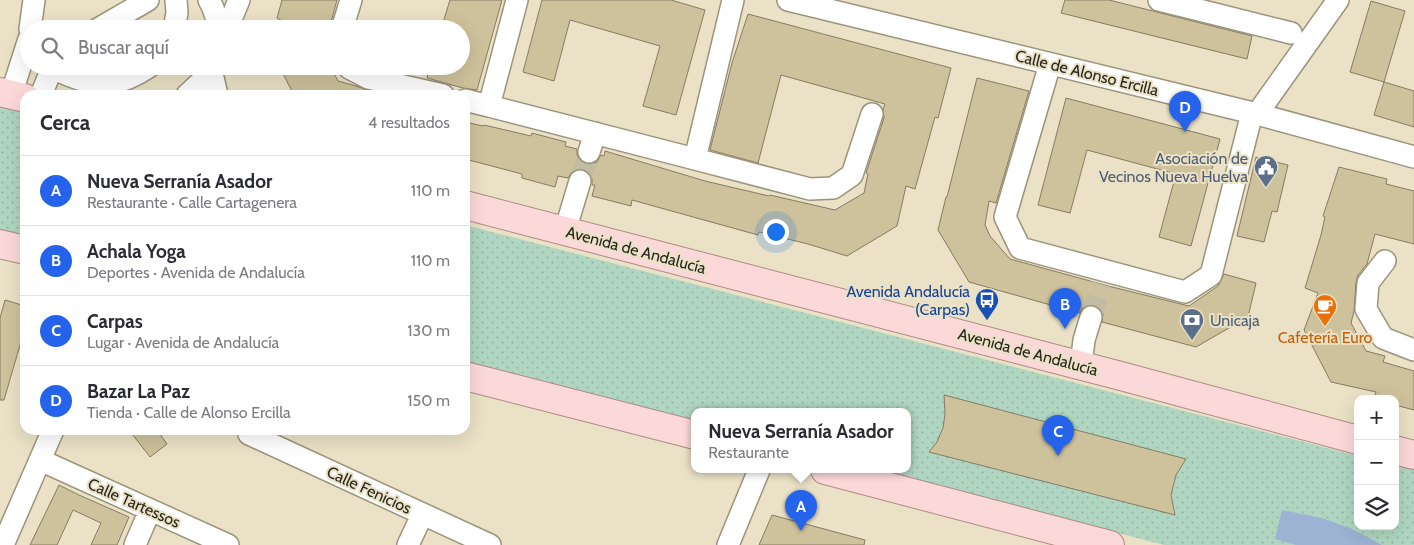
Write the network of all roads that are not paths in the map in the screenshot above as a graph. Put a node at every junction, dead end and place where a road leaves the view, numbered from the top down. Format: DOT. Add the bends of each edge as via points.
graph roads {
  1 [pos="34,0"];
  2 [pos="148,0"];
  3 [pos="176,0"];
  4 [pos="209,0"];
  5 [pos="239,0"];
  6 [pos="350,0"];
  7 [pos="517,0"];
  8 [pos="733,0"];
  9 [pos="788,0"];
  10 [pos="1159,0"];
  11 [pos="1338,0"];
  12 [pos="32,20"];
  13 [pos="114,20"];
  14 [pos="176,20"];
  15 [pos="217,20"];
  16 [pos="231,20"];
  17 [pos="344,20"];
  18 [pos="1290,33"];
  19 [pos="1050,64"];
  20 [pos="20,69"];
  21 [pos="49,75"];
  22 [pos="69,75"];
  23 [pos="135,75"];
  24 [pos="207,75"];
  25 [pos="211,75"];
  26 [pos="213,75"];
  27 [pos="363,75"];
  28 [pos="43,90"];
  29 [pos="193,90"];
  30 [pos="208,90"];
  31 [pos="216,90"];
  32 [pos="421,90"];
  33 [pos="12,95"];
  34 [pos="470,101"];
  35 [pos="489,106"];
  36 [pos="872,114"];
  37 [pos="1255,114"];
  38 [pos="1414,157"];
  39 [pos="695,159"];
  40 [pos="580,181"];
  41 [pos="470,206"];
  42 [pos="565,231"];
  43 [pos="0,244"];
  44 [pos="20,249"];
  45 [pos="1385,261"];
  46 [pos="1091,317"];
  47 [pos="1414,350"];
  48 [pos="1081,366"];
  49 [pos="470,377"];
  50 [pos="51,435"];
  51 [pos="251,435"];
  52 [pos="691,435"];
  53 [pos="1354,439"];
  54 [pos="1399,451"];
  55 [pos="1414,455"];
  56 [pos="40,460"];
  57 [pos="758,473"];
  58 [pos="836,473"];
  59 [pos="150,510"];
  60 [pos="8,512"];
  61 [pos="422,515"];
  62 [pos="3,545"];
  63 [pos="135,545"];
  64 [pos="228,545"];
  65 [pos="408,545"];
  66 [pos="490,545"];
  67 [pos="728,545"];
  68 [pos="1110,545"];
  1 -- 12 [label="street"];
  2 -- 13 [label="street"];
  3 -- 14 [label="street"];
  4 -- 15 [label="street"];
  5 -- 16 [label="street"];
  6 -- 17 [label="street"];
  7 -- 35 [label="street"];
  8 -- 39 [label="street"];
  9 -- 19 [label="street, Calle de Alonso Ercilla"];
  10 -- 18 [label="street"];
  11 -- 37 [label="street"];
  19 -- 37 [label="street, Calle de Alonso Ercilla"];
  19 -- 37 [label="street" via="1005,216 1020,248 1104,278 1184,292 1211,275"];
  20 -- 33 [label="street"];
  21 -- 28 [label="street"];
  22 -- 23 [label="street" via="84,82 111,84"];
  24 -- 29 [label="street"];
  25 -- 30 [label="street"];
  26 -- 31 [label="street"];
  27 -- 32 [label="street"];
  34 -- 35 [label="street"];
  35 -- 39 [label="street" via="592,143"];
  36 -- 39 [label="street" via="852,175 833,188 810,189"];
  37 -- 38 [label="street, Calle de Alonso Ercilla"];
  40 -- 42 [label="street"];
  41 -- 42 [label="main road, Avenida de Andalucía"];
  42 -- 48 [label="main road, Avenida de Andalucía"];
  43 -- 44 [label="main road"];
  45 -- 47 [label="street" via="1368,282 1366,309 1383,338"];
  46 -- 48 [label="street"];
  48 -- 53 [label="main road, Avenida de Andalucía"];
  49 -- 52 [label="main road"];
  50 -- 56 [label="street"];
  51 -- 61 [label="street, Calle Fenicios"];
  54 -- 55 [label="main road"];
  56 -- 59 [label="street, Calle Tartessos"];
  56 -- 60 [label="street"];
  57 -- 67 [label="street"];
  58 -- 68 [label="main road"];
  59 -- 63 [label="street"];
  59 -- 64 [label="street, Calle Tartessos"];
  60 -- 62 [label="street"];
  61 -- 65 [label="street"];
  61 -- 66 [label="street, Calle Fenicios"];
}
